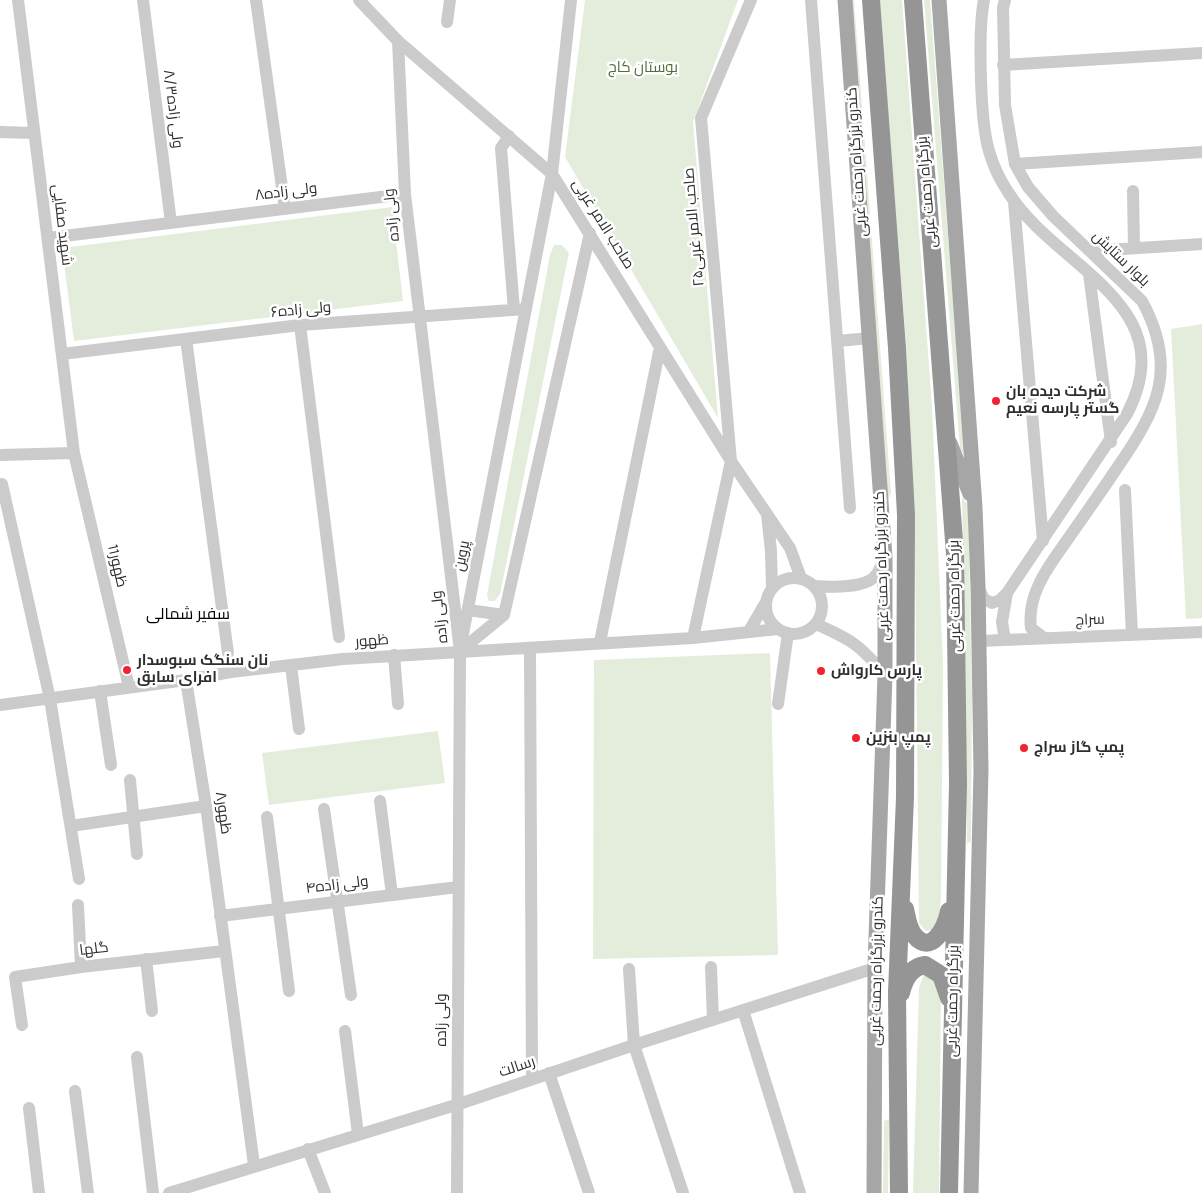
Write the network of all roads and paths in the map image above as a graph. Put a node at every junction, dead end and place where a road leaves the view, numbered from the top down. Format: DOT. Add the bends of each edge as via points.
graph roads {
  1 [pos="18,0"];
  2 [pos="143,0"];
  3 [pos="256,0"];
  4 [pos="359,0"];
  5 [pos="450,0"];
  6 [pos="571,0"];
  7 [pos="751,0"];
  8 [pos="811,0"];
  9 [pos="845,0"];
  10 [pos="872,0"];
  11 [pos="913,0"];
  12 [pos="939,0"];
  13 [pos="984,0"];
  14 [pos="1004,0"];
  15 [pos="448,22"];
  16 [pos="398,41"];
  17 [pos="1202,53"];
  18 [pos="1003,65"];
  19 [pos="0,132"];
  20 [pos="34,133"];
  21 [pos="509,136"];
  22 [pos="1011,142"];
  23 [pos="988,146"];
  24 [pos="1202,152"];
  25 [pos="1015,164"];
  26 [pos="552,174"];
  27 [pos="1133,191"];
  28 [pos="405,194"];
  29 [pos="1014,202"];
  30 [pos="285,209"];
  31 [pos="171,223"];
  32 [pos="590,233"];
  33 [pos="48,238"];
  34 [pos="1202,244"];
  35 [pos="1134,248"];
  36 [pos="1091,251"];
  37 [pos="1089,274"];
  38 [pos="520,309"];
  39 [pos="420,316"];
  40 [pos="300,325"];
  41 [pos="870,338"];
  42 [pos="186,339"];
  43 [pos="838,341"];
  44 [pos="660,347"];
  45 [pos="62,354"];
  46 [pos="947,436"];
  47 [pos="1111,442"];
  48 [pos="74,453"];
  49 [pos="0,455"];
  50 [pos="731,461"];
  51 [pos="2,484"];
  52 [pos="1125,490"];
  53 [pos="975,507"];
  54 [pos="850,508"];
  55 [pos="766,512"];
  56 [pos="5,521"];
  57 [pos="1043,541"];
  58 [pos="885,557"];
  59 [pos="1028,564"];
  60 [pos="1043,575"];
  61 [pos="801,578"];
  62 [pos="814,586"];
  63 [pos="978,587"];
  64 [pos="772,588"];
  65 [pos="1008,593"];
  66 [pos="766,602"];
  67 [pos="468,610"];
  68 [pos="504,615"];
  69 [pos="816,624"];
  70 [pos="749,631"];
  71 [pos="783,631"];
  72 [pos="1202,632"];
  73 [pos="1132,635"];
  74 [pos="339,637"];
  75 [pos="693,638"];
  76 [pos="1044,638"];
  77 [pos="1005,640"];
  78 [pos="979,641"];
  79 [pos="600,642"];
  80 [pos="530,648"];
  81 [pos="460,651"];
  82 [pos="228,654"];
  83 [pos="394,655"];
  84 [pos="291,666"];
  85 [pos="885,675"];
  86 [pos="186,680"];
  87 [pos="129,686"];
  88 [pos="100,691"];
  89 [pos="50,699"];
  90 [pos="0,704"];
  91 [pos="398,704"];
  92 [pos="778,704"];
  93 [pos="299,729"];
  94 [pos="111,765"];
  95 [pos="130,780"];
  96 [pos="380,801"];
  97 [pos="206,806"];
  98 [pos="324,809"];
  99 [pos="134,816"];
  100 [pos="267,817"];
  101 [pos="71,826"];
  102 [pos="137,854"];
  103 [pos="79,879"];
  104 [pos="955,880"];
  105 [pos="902,881"];
  106 [pos="458,887"];
  107 [pos="392,895"];
  108 [pos="338,901"];
  109 [pos="78,905"];
  110 [pos="278,909"];
  111 [pos="220,916"];
  112 [pos="224,952"];
  113 [pos="146,959"];
  114 [pos="81,967"];
  115 [pos="711,968"];
  116 [pos="876,968"];
  117 [pos="629,969"];
  118 [pos="289,991"];
  119 [pos="352,995"];
  120 [pos="743,1010"];
  121 [pos="152,1011"];
  122 [pos="713,1020"];
  123 [pos="898,1020"];
  124 [pos="953,1021"];
  125 [pos="22,1024"];
  126 [pos="345,1031"];
  127 [pos="634,1045"];
  128 [pos="137,1057"];
  129 [pos="550,1073"];
  130 [pos="532,1078"];
  131 [pos="75,1091"];
  132 [pos="459,1104"];
  133 [pos="29,1108"];
  134 [pos="358,1134"];
  135 [pos="308,1149"];
  136 [pos="254,1165"];
  137 [pos="184,1191"];
  138 [pos="39,1193"];
  139 [pos="88,1193"];
  140 [pos="153,1193"];
  141 [pos="169,1193"];
  142 [pos="325,1193"];
  143 [pos="457,1193"];
  144 [pos="589,1193"];
  145 [pos="683,1193"];
  146 [pos="800,1193"];
  147 [pos="874,1193"];
  148 [pos="900,1193"];
  149 [pos="949,1193"];
  150 [pos="971,1193"];
  1 -- 20 [label="street, شهید صفایی"];
  2 -- 31 [label="street, ولی زاده۸/۳"];
  3 -- 30 [label="street"];
  4 -- 16 [label="street, صاحب الامر غربی"];
  5 -- 15 [label="street"];
  6 -- 26 [label="street, پروین"];
  7 -- 50 [label="street, صاحب الامر غربی۲۵" via="701,118"];
  8 -- 43 [label="street"];
  9 -- 41 [label="main road, کندرو بزرگراه رحمت غربی"];
  10 -- 105 [label="highway" via="906,515"];
  11 -- 46 [label="highway, بزرگراه رحمت غربی"];
  12 -- 53 [label="main road"];
  13 -- 23 [label="street" via="982,74"];
  14 -- 18 [label="street, بلوار ستایش"];
  16 -- 21 [label="street, صاحب الامر غربی"];
  16 -- 28 [label="street, ولی زاده"];
  17 -- 18 [label="street"];
  18 -- 22 [label="street, بلوار ستایش" via="1004,106"];
  19 -- 20 [label="street"];
  20 -- 33 [label="street, شهید صفایی"];
  21 -- 26 [label="street, صاحب الامر غربی"];
  21 -- 38 [label="street" via="501,148"];
  22 -- 23 [label="street"];
  22 -- 25 [label="street, بلوار ستایش"];
  23 -- 29 [label="street"];
  24 -- 25 [label="street"];
  25 -- 36 [label="street, بلوار ستایش" via="1028,187 1053,216"];
  26 -- 32 [label="street, صاحب الامر غربی"];
  26 -- 38 [label="street, پروین"];
  27 -- 35 [label="street"];
  28 -- 30 [label="street, ولی زاده۸"];
  28 -- 39 [label="street, ولی زاده"];
  29 -- 37 [label="street"];
  29 -- 57 [label="street"];
  30 -- 31 [label="street, ولی زاده۸"];
  31 -- 33 [label="street, ولی زاده۸"];
  32 -- 44 [label="street, صاحب الامر غربی"];
  32 -- 68 [label="street"];
  33 -- 45 [label="street, شهید صفایی"];
  34 -- 35 [label="street"];
  35 -- 36 [label="street"];
  36 -- 60 [label="street, بلوار ستایش" via="1142,301 1150,317 1161,357 1159,390 1151,415 1136,442"];
  37 -- 47 [label="street"];
  37 -- 47 [label="street" via="1120,303 1139,336 1142,354 1133,403"];
  38 -- 39 [label="street, ولی زاده۶"];
  38 -- 67 [label="street, پروین"];
  39 -- 40 [label="street, ولی زاده۶"];
  39 -- 81 [label="street, ولی زاده"];
  40 -- 42 [label="street, ولی زاده۶"];
  40 -- 74 [label="street"];
  41 -- 43 [label="street"];
  41 -- 58 [label="main road, کندرو بزرگراه رحمت غربی"];
  42 -- 45 [label="street, ولی زاده۶"];
  42 -- 82 [label="street"];
  43 -- 54 [label="street"];
  44 -- 50 [label="street, صاحب الامر غربی"];
  44 -- 79 [label="street"];
  45 -- 48 [label="street, شهید صفایی"];
  46 -- 53 [label="main road"];
  46 -- 104 [label="highway, بزرگراه رحمت غربی" via="955,579 958,784"];
  47 -- 57 [label="street"];
  48 -- 49 [label="street"];
  48 -- 87 [label="street, 11ظهور"];
  50 -- 55 [label="street, صاحب الامر غربی"];
  50 -- 75 [label="street"];
  51 -- 56 [label="street"];
  52 -- 73 [label="street"];
  53 -- 63 [label="main road"];
  55 -- 61 [label="street, صاحب الامر غربی" via="790,548"];
  55 -- 64 [label="street"];
  56 -- 89 [label="street"];
  57 -- 59 [label="street"];
  58 -- 62 [label="street" via="876,577 860,584 835,588"];
  58 -- 85 [label="main road, کندرو بزرگراه رحمت غربی"];
  59 -- 60 [label="street"];
  59 -- 65 [label="street"];
  60 -- 76 [label="street, بلوار ستایش" via="1029,613 1031,628"];
  61 -- 62 [label="street"];
  61 -- 64 [label="street" via="785,579"];
  62 -- 69 [label="street" via="822,605"];
  63 -- 65 [label="street" via="984,599 992,603"];
  63 -- 78 [label="main road"];
  64 -- 66 [label="street"];
  65 -- 77 [label="street" via="1002,622"];
  66 -- 70 [label="street"];
  66 -- 71 [label="street" via="771,622"];
  67 -- 68 [label="street"];
  67 -- 81 [label="street, پروین"];
  68 -- 81 [label="street"];
  69 -- 71 [label="street" via="798,634"];
  69 -- 85 [label="street" via="848,638 864,650"];
  70 -- 71 [label="street, ظهور"];
  70 -- 75 [label="street, ظهور"];
  71 -- 92 [label="street"];
  72 -- 73 [label="street, سراج"];
  73 -- 76 [label="street, سراج"];
  75 -- 79 [label="street, ظهور"];
  76 -- 77 [label="street, سراج"];
  77 -- 78 [label="street, سراج"];
  78 -- 150 [label="main road" via="980,770"];
  79 -- 80 [label="street, ظهور"];
  80 -- 81 [label="street, ظهور"];
  80 -- 130 [label="street"];
  81 -- 83 [label="street, ظهور"];
  81 -- 106 [label="street, ولی زاده"];
  83 -- 84 [label="street, ظهور"];
  83 -- 91 [label="street"];
  84 -- 86 [label="street, ظهور"];
  84 -- 93 [label="street"];
  85 -- 116 [label="main road, کندرو بزرگراه رحمت غربی"];
  86 -- 87 [label="street, ظهور"];
  86 -- 97 [label="street, ظهور۸"];
  87 -- 88 [label="street, ظهور"];
  88 -- 89 [label="street, ظهور"];
  88 -- 94 [label="street"];
  89 -- 90 [label="street, ظهور"];
  89 -- 101 [label="street"];
  95 -- 99 [label="street"];
  96 -- 107 [label="street"];
  97 -- 99 [label="street"];
  97 -- 111 [label="street, ظهور۸"];
  98 -- 108 [label="street"];
  99 -- 101 [label="street"];
  99 -- 102 [label="street"];
  100 -- 110 [label="street"];
  101 -- 103 [label="street"];
  104 -- 105 [label="highway" via="944,930 930,941 919,939 911,930"];
  104 -- 124 [label="highway, بزرگراه رحمت غربی"];
  105 -- 123 [label="highway"];
  106 -- 107 [label="street, ولی زاده۴"];
  106 -- 132 [label="street, ولی زاده"];
  107 -- 108 [label="street, ولی زاده۴"];
  108 -- 110 [label="street, ولی زاده۴"];
  108 -- 119 [label="street"];
  109 -- 114 [label="street"];
  110 -- 111 [label="street, ولی زاده۴"];
  110 -- 118 [label="street"];
  111 -- 112 [label="street, ظهور۸"];
  112 -- 113 [label="street, گلها"];
  112 -- 136 [label="street, ظهور۸"];
  113 -- 114 [label="street, گلها"];
  113 -- 121 [label="street"];
  114 -- 125 [label="street, گلها" via="15,977"];
  115 -- 122 [label="street"];
  116 -- 120 [label="street, رسالت"];
  116 -- 147 [label="main road, کندرو بزرگراه رحمت غربی"];
  117 -- 127 [label="street"];
  120 -- 122 [label="street, رسالت"];
  120 -- 146 [label="street"];
  122 -- 127 [label="street, رسالت"];
  123 -- 124 [label="highway" via="904,981 911,971 925,965 937,971 943,979"];
  123 -- 148 [label="highway"];
  124 -- 149 [label="highway, بزرگراه رحمت غربی"];
  126 -- 134 [label="street"];
  127 -- 129 [label="street, رسالت"];
  127 -- 145 [label="street"];
  128 -- 140 [label="street"];
  129 -- 130 [label="street, رسالت"];
  129 -- 144 [label="street"];
  130 -- 132 [label="street, رسالت"];
  131 -- 139 [label="street"];
  132 -- 134 [label="street, رسالت"];
  132 -- 143 [label="street, ولی زاده"];
  133 -- 138 [label="street"];
  134 -- 135 [label="street, رسالت"];
  135 -- 136 [label="street, رسالت"];
  135 -- 142 [label="street"];
  136 -- 137 [label="street, رسالت"];
  137 -- 141 [label="street, رسالت"];
}
